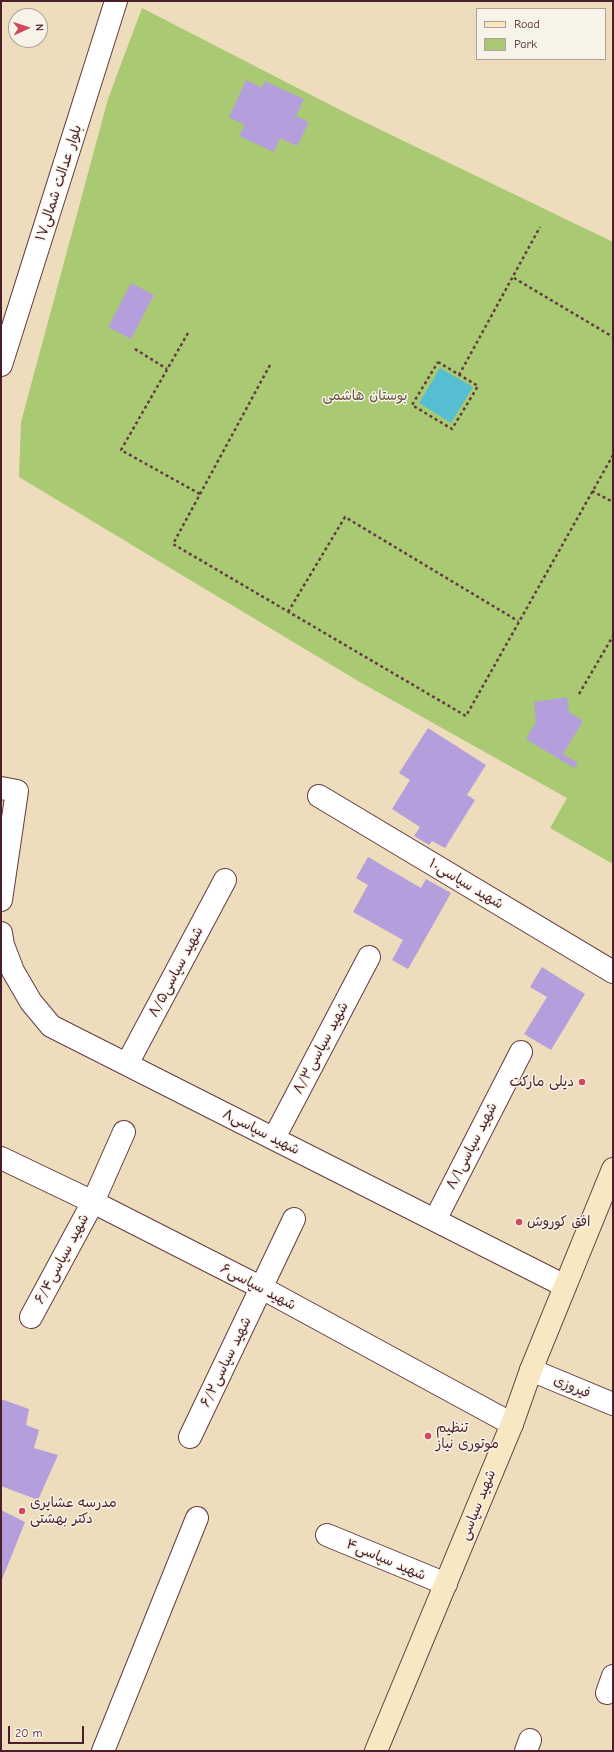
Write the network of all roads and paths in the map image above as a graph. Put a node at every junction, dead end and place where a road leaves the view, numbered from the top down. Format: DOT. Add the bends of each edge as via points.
graph roads {
  1 [pos="116,1"];
  2 [pos="540,227"];
  3 [pos="514,278"];
  4 [pos="188,333"];
  5 [pos="613,337"];
  6 [pos="135,349"];
  7 [pos="1,365"];
  8 [pos="270,365"];
  9 [pos="167,369"];
  10 [pos="459,375"];
  11 [pos="613,454"];
  12 [pos="592,491"];
  13 [pos="200,494"];
  14 [pos="613,502"];
  15 [pos="288,612"];
  16 [pos="518,621"];
  17 [pos="613,636"];
  18 [pos="579,694"];
  19 [pos="1,788"];
  20 [pos="320,796"];
  21 [pos="225,880"];
  22 [pos="1,900"];
  23 [pos="1,934"];
  24 [pos="369,957"];
  25 [pos="613,972"];
  26 [pos="521,1052"];
  27 [pos="127,1064"];
  28 [pos="124,1132"];
  29 [pos="274,1138"];
  30 [pos="1,1158"];
  31 [pos="613,1169"];
  32 [pos="93,1202"];
  33 [pos="294,1219"];
  34 [pos="435,1220"];
  35 [pos="566,1286"];
  36 [pos="262,1288"];
  37 [pos="30,1317"];
  38 [pos="531,1370"];
  39 [pos="613,1404"];
  40 [pos="512,1424"];
  41 [pos="190,1436"];
  42 [pos="197,1518"];
  43 [pos="327,1535"];
  44 [pos="446,1584"];
  45 [pos="103,1751"];
  46 [pos="376,1751"];
  1 -- 7 [label="street, بلوار عدالت شمالی۱۷"];
  2 -- 3 [label="path"];
  3 -- 5 [label="path"];
  3 -- 10 [label="path"];
  4 -- 9 [label="path"];
  6 -- 9 [label="path"];
  8 -- 13 [label="path"];
  9 -- 13 [label="path" via="121,450"];
  10 -- 10 [label="path" via="478,386 452,429 412,405 438,362"];
  11 -- 12 [label="path"];
  12 -- 14 [label="path"];
  12 -- 16 [label="path"];
  13 -- 15 [label="path" via="172,544"];
  15 -- 16 [label="path" via="345,517"];
  15 -- 16 [label="path" via="466,716"];
  17 -- 18 [label="path"];
  19 -- 22 [label="street" via="17,791"];
  20 -- 25 [label="street, شهید سپاسی۱۰"];
  21 -- 27 [label="street, شهید سپاسی۸/۵"];
  23 -- 27 [label="street, شهید سپاسی۸" via="13,971 31,1002 51,1026"];
  24 -- 29 [label="street, شهید سپاسی۸/۳"];
  26 -- 34 [label="street, شهید سپاسی۸/۱"];
  27 -- 29 [label="street, شهید سپاسی۸"];
  28 -- 32 [label="street, شهید سپاسی۶/۴"];
  29 -- 34 [label="street, شهید سپاسی۸"];
  30 -- 32 [label="street, شهید سپاسی۶"];
  31 -- 35 [label="street, شهید سپاسی"];
  32 -- 36 [label="street, شهید سپاسی۶"];
  32 -- 37 [label="street, شهید سپاسی۶/۴"];
  33 -- 36 [label="street, شهید سپاسی۶/۲"];
  34 -- 35 [label="street, شهید سپاسی۸"];
  35 -- 38 [label="street, شهید سپاسی"];
  36 -- 40 [label="street, شهید سپاسی۶"];
  36 -- 41 [label="street, شهید سپاسی۶/۲"];
  38 -- 39 [label="street, فیروزی"];
  38 -- 40 [label="street, شهید سپاسی"];
  40 -- 44 [label="street, شهید سپاسی"];
  42 -- 45 [label="street"];
  43 -- 44 [label="street, شهید سپاسی۴"];
  44 -- 46 [label="street, شهید سپاسی"];
}
